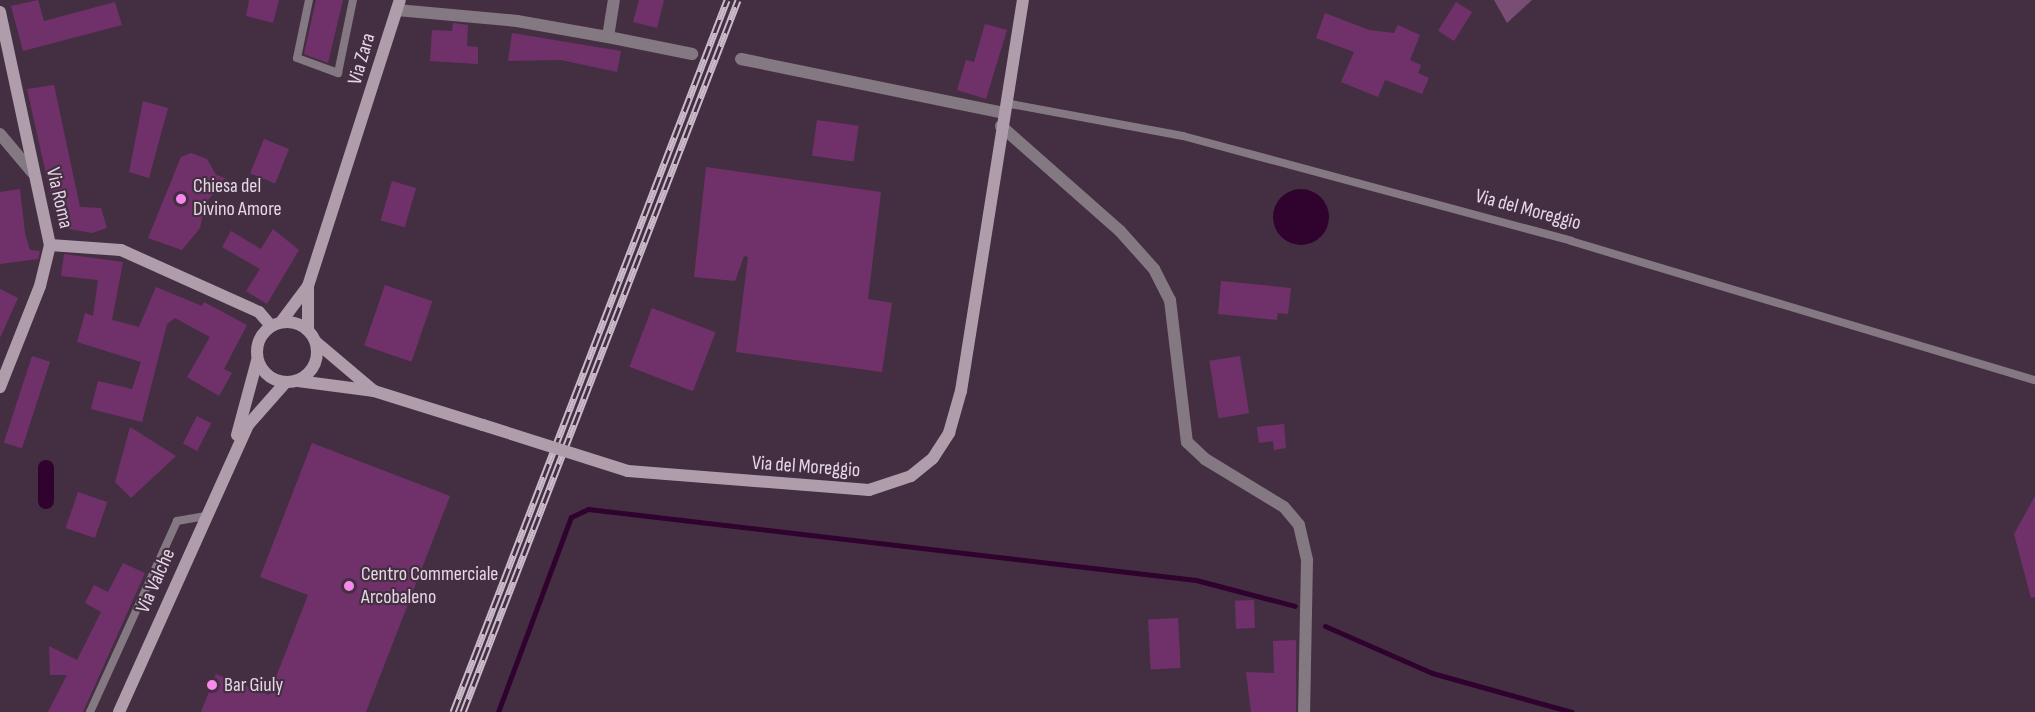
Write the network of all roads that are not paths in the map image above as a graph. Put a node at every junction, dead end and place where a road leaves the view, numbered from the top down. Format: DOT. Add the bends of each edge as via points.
graph roads {
  1 [pos="309,0"];
  2 [pos="353,0"];
  3 [pos="614,0"];
  4 [pos="1023,0"];
  5 [pos="398,5"];
  6 [pos="0,12"];
  7 [pos="608,37"];
  8 [pos="692,54"];
  9 [pos="741,59"];
  10 [pos="1003,114"];
  11 [pos="0,134"];
  12 [pos="32,172"];
  13 [pos="50,245"];
  14 [pos="308,286"];
  15 [pos="276,324"];
  16 [pos="308,330"];
  17 [pos="315,342"];
  18 [pos="257,361"];
  19 [pos="2035,380"];
  20 [pos="298,381"];
  21 [pos="285,383"];
  22 [pos="0,387"];
  23 [pos="375,391"];
  24 [pos="229,466"];
  25 [pos="206,516"];
  26 [pos="90,712"];
  27 [pos="119,712"];
  28 [pos="1304,712"];
  1 -- 2 [label="lane" via="297,58 338,73"];
  3 -- 7 [label="street"];
  4 -- 10 [label="main road"];
  5 -- 7 [label="street, Via Zara"];
  5 -- 14 [label="main road, Via Zara"];
  6 -- 12 [label="main road, Via Roma"];
  7 -- 8 [label="street, Via Zara"];
  9 -- 10 [label="street, Via del Moreggio"];
  10 -- 19 [label="lane, Via del Moreggio" via="1183,136 1571,241"];
  10 -- 23 [label="main road, Via del Moreggio, bridge" via="961,391 949,433 933,458 911,476 869,490 628,471"];
  10 -- 28 [label="street, Via del Moreggio" via="1154,269 1170,300 1187,442 1204,459 1284,507 1299,525 1307,560"];
  11 -- 12 [label="street"];
  12 -- 13 [label="main road, Via Roma"];
  13 -- 15 [label="main road" via="121,250 259,312"];
  13 -- 22 [label="main road, Via Roma" via="40,286"];
  14 -- 15 [label="main road, Via Zara"];
  14 -- 16 [label="main road, Via Zara"];
  15 -- 16 [label="main road"];
  15 -- 18 [label="main road" via="258,343"];
  16 -- 17 [label="main road"];
  17 -- 20 [label="main road" via="315,364"];
  17 -- 23 [label="main road, Via del Moreggio"];
  18 -- 21 [label="main road" via="268,377"];
  18 -- 24 [label="main road, Via Valche"];
  20 -- 21 [label="main road"];
  20 -- 23 [label="main road, Via del Moreggio"];
  21 -- 24 [label="main road, Via Valche" via="248,425"];
  24 -- 25 [label="main road, Via Valche"];
  25 -- 26 [label="lane" via="177,521"];
  25 -- 27 [label="main road, Via Valche"];
}
